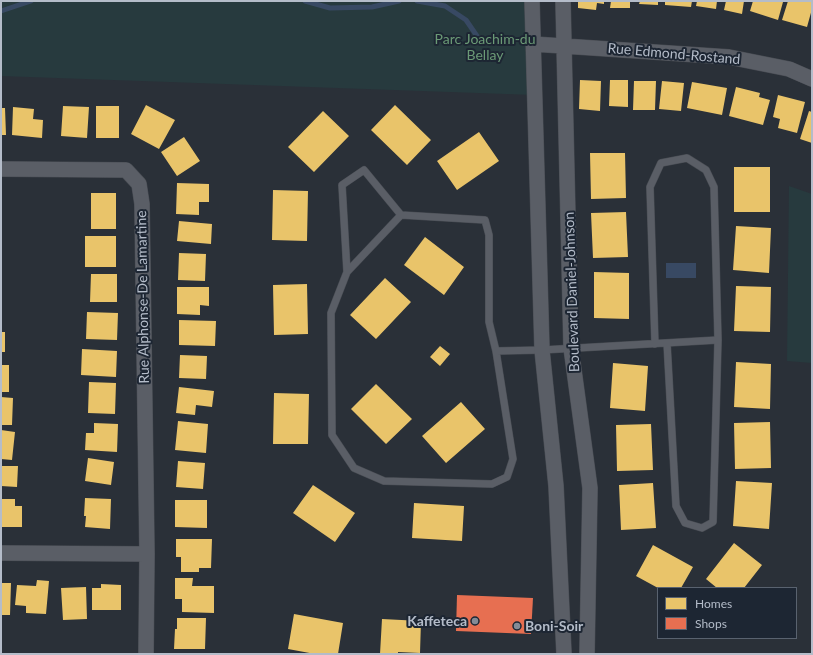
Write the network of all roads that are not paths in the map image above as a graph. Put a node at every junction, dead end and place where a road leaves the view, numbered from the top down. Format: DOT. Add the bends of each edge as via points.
graph roads {
  1 [pos="532,1"];
  2 [pos="563,1"];
  3 [pos="534,44"];
  4 [pos="564,45"];
  5 [pos="812,79"];
  6 [pos="1,169"];
  7 [pos="401,215"];
  8 [pos="347,272"];
  9 [pos="718,340"];
  10 [pos="667,343"];
  11 [pos="655,344"];
  12 [pos="571,348"];
  13 [pos="542,350"];
  14 [pos="496,351"];
  15 [pos="1,553"];
  16 [pos="147,554"];
  17 [pos="146,654"];
  18 [pos="564,654"];
  19 [pos="587,654"];
  1 -- 3 [label="street"];
  2 -- 4 [label="street, Boulevard Daniel-Johnson"];
  3 -- 4 [label="street, Rue Edmond-Rostand"];
  3 -- 13 [label="street"];
  4 -- 5 [label="street, Rue Edmond-Rostand" via="729,57 789,69"];
  4 -- 12 [label="street, Boulevard Daniel-Johnson"];
  6 -- 16 [label="street, Rue Alphonse-De Lamartine" via="126,170 139,184 142,204"];
  7 -- 8 [label="lane"];
  7 -- 8 [label="lane" via="364,170 342,185"];
  7 -- 14 [label="lane" via="485,220 489,235 489,322"];
  8 -- 14 [label="lane" via="331,313 332,435 354,468 384,481 492,484 507,477 513,460"];
  9 -- 10 [label="lane"];
  9 -- 10 [label="lane" via="713,522 702,528 685,523 676,506"];
  9 -- 11 [label="lane" via="714,187 706,170 687,158 661,163 650,187"];
  10 -- 11 [label="lane"];
  11 -- 12 [label="lane"];
  12 -- 13 [label="lane"];
  12 -- 19 [label="street, Boulevard Daniel-Johnson" via="590,488"];
  13 -- 14 [label="lane"];
  13 -- 18 [label="street" via="556,486"];
  15 -- 16 [label="street"];
  16 -- 17 [label="street, Rue Alphonse-De Lamartine"];
}
